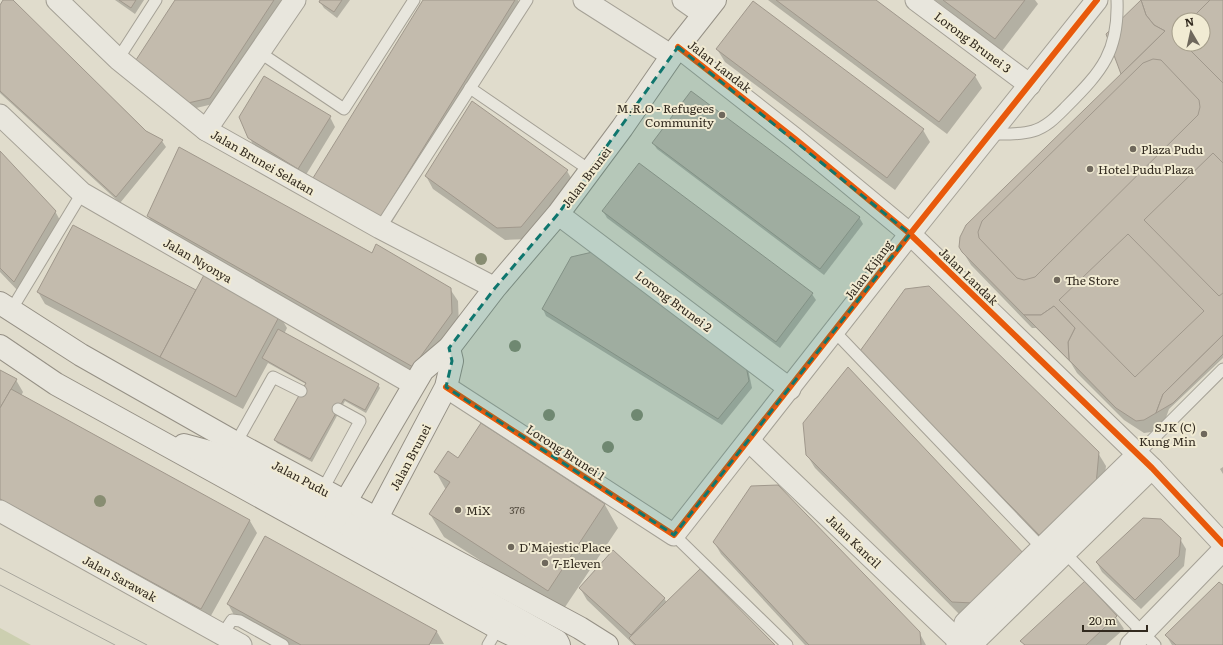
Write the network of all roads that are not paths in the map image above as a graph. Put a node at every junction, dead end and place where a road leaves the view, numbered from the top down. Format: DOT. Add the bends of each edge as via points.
graph roads {
  1 [pos="57,0"];
  2 [pos="156,0"];
  3 [pos="295,0"];
  4 [pos="414,0"];
  5 [pos="527,0"];
  6 [pos="584,0"];
  7 [pos="683,0"];
  8 [pos="916,0"];
  9 [pos="1097,0"];
  10 [pos="1118,0"];
  11 [pos="709,7"];
  12 [pos="259,52"];
  13 [pos="675,52"];
  14 [pos="118,59"];
  15 [pos="1030,85"];
  16 [pos="470,88"];
  17 [pos="0,115"];
  18 [pos="206,130"];
  19 [pos="991,134"];
  20 [pos="591,170"];
  21 [pos="82,193"];
  22 [pos="558,214"];
  23 [pos="380,228"];
  24 [pos="910,234"];
  25 [pos="495,288"];
  26 [pos="5,307"];
  27 [pos="835,332"];
  28 [pos="0,346"];
  29 [pos="449,348"];
  30 [pos="1223,368"];
  31 [pos="413,384"];
  32 [pos="446,387"];
  33 [pos="790,389"];
  34 [pos="301,391"];
  35 [pos="338,409"];
  36 [pos="148,436"];
  37 [pos="749,441"];
  38 [pos="236,443"];
  39 [pos="1145,461"];
  40 [pos="324,489"];
  41 [pos="341,510"];
  42 [pos="0,511"];
  43 [pos="372,527"];
  44 [pos="674,536"];
  45 [pos="1223,544"];
  46 [pos="1042,548"];
  47 [pos="1223,550"];
  48 [pos="1065,553"];
  49 [pos="222,635"];
  50 [pos="493,637"];
  51 [pos="1143,641"];
  52 [pos="960,644"];
  53 [pos="241,645"];
  54 [pos="283,645"];
  55 [pos="532,645"];
  56 [pos="559,645"];
  57 [pos="607,645"];
  58 [pos="787,645"];
  1 -- 14 [label="street, Jalan Brunei Selatan"];
  2 -- 14 [label="lane"];
  3 -- 12 [label="street"];
  4 -- 12 [label="lane" via="344,109"];
  5 -- 16 [label="lane"];
  6 -- 13 [label="street, Jalan Landak"];
  7 -- 11 [label="street"];
  8 -- 15 [label="street, Lorong Brunei 3"];
  9 -- 15 [label="street, Jalan Kijang"];
  10 -- 19 [label="lane" via="1118,20 1111,50 1100,71 1048,124 1034,131"];
  11 -- 13 [label="main road, Jalan Brunei"];
  12 -- 18 [label="street"];
  13 -- 20 [label="main road, Jalan Brunei"];
  13 -- 24 [label="street, Jalan Landak" via="794,138"];
  14 -- 18 [label="street, Jalan Brunei Selatan"];
  15 -- 19 [label="street, Jalan Kijang"];
  16 -- 20 [label="lane"];
  16 -- 23 [label="lane"];
  17 -- 21 [label="street, Jalan Nyonya"];
  18 -- 23 [label="street, Jalan Brunei Selatan"];
  19 -- 24 [label="street, Jalan Kijang"];
  20 -- 22 [label="main road, Jalan Brunei"];
  21 -- 26 [label="lane"];
  21 -- 31 [label="street, Jalan Nyonya"];
  22 -- 25 [label="main road, Jalan Brunei"];
  22 -- 33 [label="street, Lorong Brunei 2"];
  23 -- 25 [label="street, Jalan Brunei Selatan"];
  24 -- 27 [label="street, Jalan Kijang"];
  24 -- 39 [label="street, Jalan Landak"];
  25 -- 29 [label="main road, Jalan Brunei"];
  26 -- 38 [label="main road, Jalan Pudu" via="81,355"];
  27 -- 33 [label="street, Jalan Kijang"];
  27 -- 46 [label="lane"];
  28 -- 36 [label="main road" via="56,384"];
  29 -- 31 [label="main road, Jalan Brunei" via="423,370"];
  29 -- 32 [label="main road, Jalan Brunei" via="452,362"];
  30 -- 39 [label="lane"];
  31 -- 41 [label="main road, Jalan Brunei"];
  32 -- 43 [label="main road, Jalan Brunei"];
  32 -- 44 [label="street, Lorong Brunei 1"];
  33 -- 37 [label="street, Jalan Kijang"];
  34 -- 38 [label="lane" via="273,377"];
  35 -- 40 [label="lane" via="360,421"];
  36 -- 41 [label="main road" via="225,456"];
  36 -- 50 [label="main road"];
  37 -- 44 [label="street, Jalan Kijang"];
  37 -- 52 [label="street, Jalan Kancil"];
  38 -- 40 [label="main road, Jalan Pudu"];
  39 -- 45 [label="street, Jalan Landak"];
  39 -- 46 [label="street"];
  39 -- 48 [label="street"];
  40 -- 41 [label="main road, Jalan Pudu"];
  41 -- 43 [label="main road, Jalan Pudu"];
  42 -- 49 [label="street, Jalan Sarawak"];
  43 -- 56 [label="main road" via="557,641"];
  43 -- 57 [label="main road, Jalan Pudu" via="580,628"];
  44 -- 58 [label="lane"];
  46 -- 52 [label="street" via="966,623"];
  47 -- 51 [label="street"];
  48 -- 51 [label="lane"];
  48 -- 52 [label="street" via="978,637"];
  49 -- 53 [label="street, Jalan Sarawak"];
  49 -- 54 [label="lane" via="232,620 240,621"];
  50 -- 55 [label="main road"];
}
